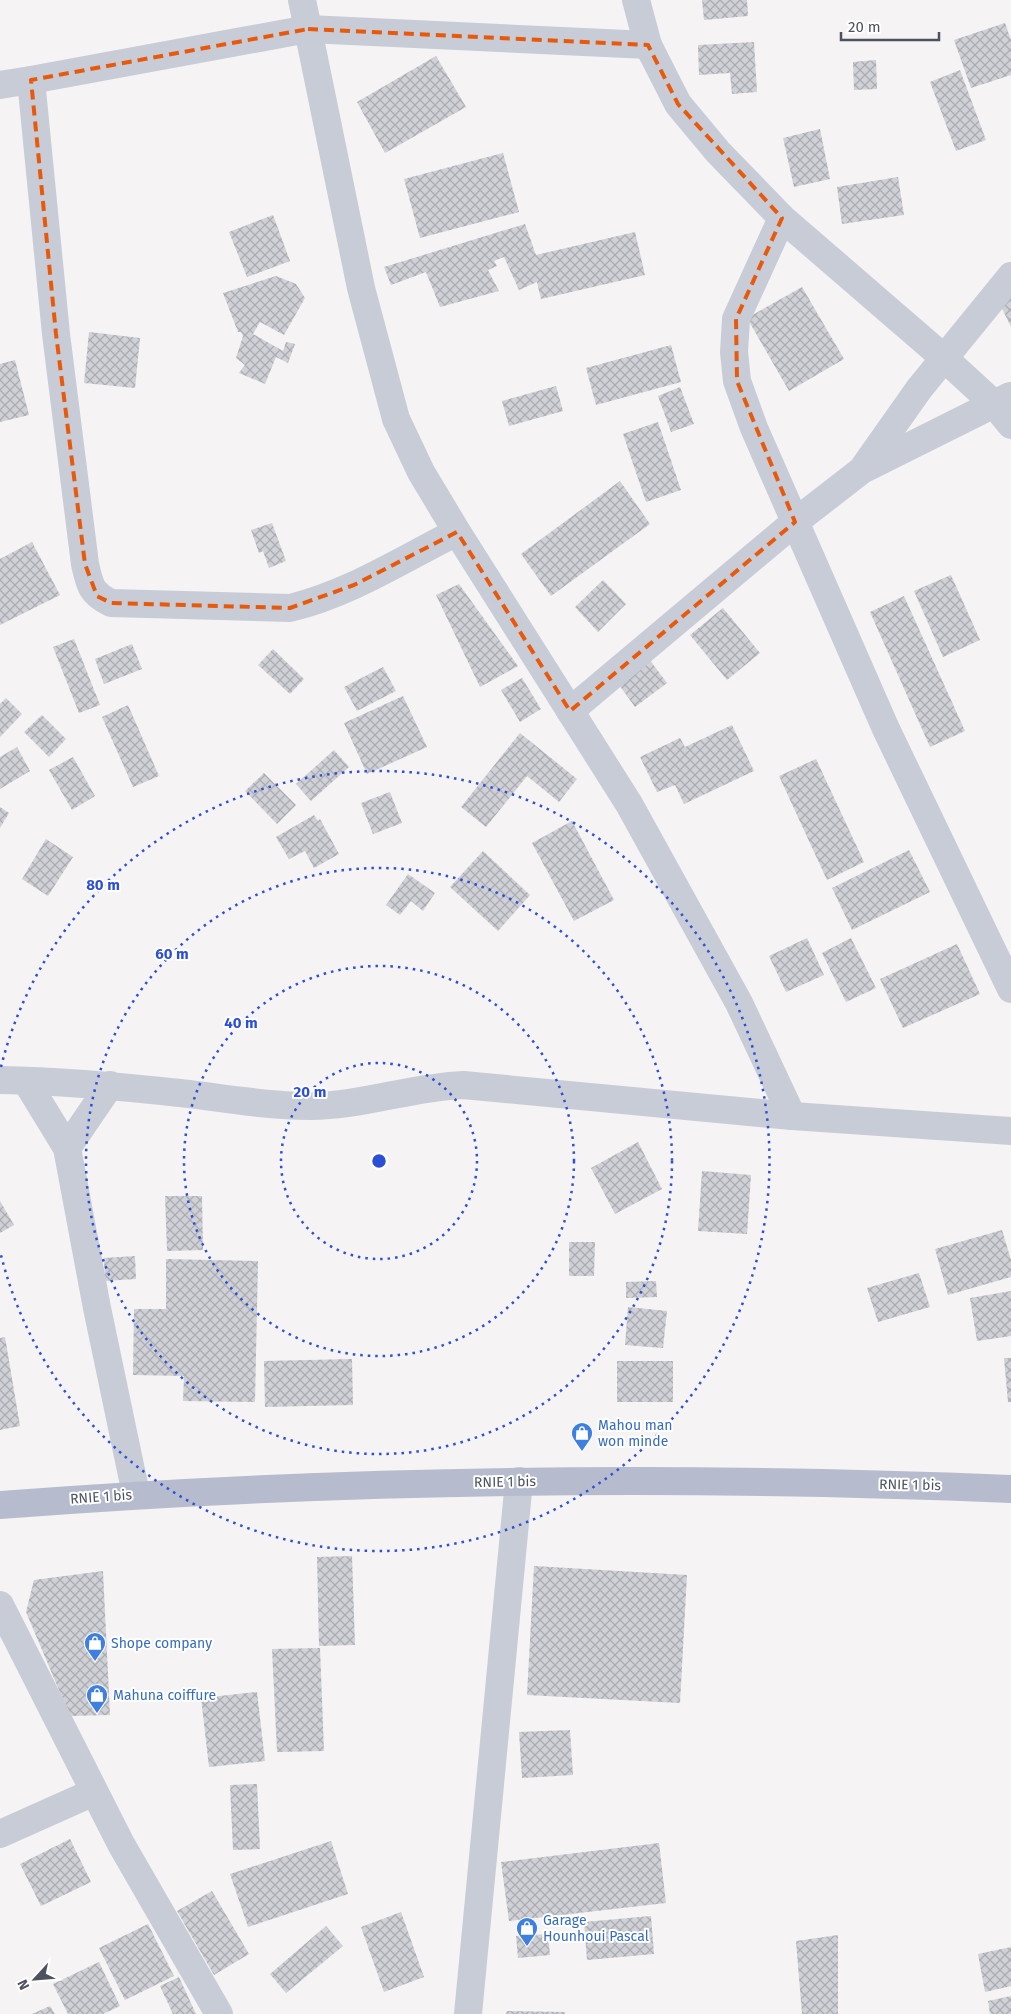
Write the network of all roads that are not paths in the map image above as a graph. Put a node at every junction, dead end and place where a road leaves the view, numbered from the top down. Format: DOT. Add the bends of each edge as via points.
graph roads {
  1 [pos="302,0"];
  2 [pos="636,0"];
  3 [pos="308,29"];
  4 [pos="648,45"];
  5 [pos="31,80"];
  6 [pos="0,85"];
  7 [pos="782,218"];
  8 [pos="1011,276"];
  9 [pos="944,358"];
  10 [pos="1002,400"];
  11 [pos="1011,425"];
  12 [pos="862,470"];
  13 [pos="795,522"];
  14 [pos="457,532"];
  15 [pos="570,711"];
  16 [pos="1011,989"];
  17 [pos="13,1081"];
  18 [pos="110,1085"];
  19 [pos="792,1116"];
  20 [pos="1011,1131"];
  21 [pos="67,1148"];
  22 [pos="519,1481"];
  23 [pos="1011,1489"];
  24 [pos="136,1494"];
  25 [pos="0,1505"];
  26 [pos="0,1605"];
  27 [pos="94,1792"];
  28 [pos="0,1834"];
  29 [pos="219,2014"];
  30 [pos="468,2014"];
  1 -- 3 [label="street"];
  2 -- 4 [label="street"];
  3 -- 4 [label="street"];
  3 -- 5 [label="street"];
  3 -- 14 [label="street" via="361,288 396,420"];
  4 -- 7 [label="street" via="678,104 718,152"];
  5 -- 6 [label="street"];
  5 -- 14 [label="street" via="56,334 89,583 97,596 111,603 290,608 311,603 354,584"];
  7 -- 9 [label="street"];
  7 -- 13 [label="street" via="736,319 734,352 738,381 754,428"];
  8 -- 9 [label="street"];
  9 -- 10 [label="street"];
  9 -- 12 [label="street"];
  10 -- 11 [label="street"];
  10 -- 12 [label="street"];
  12 -- 13 [label="street"];
  13 -- 15 [label="street"];
  13 -- 16 [label="street" via="902,764"];
  14 -- 15 [label="street"];
  15 -- 19 [label="street" via="629,804 739,1003"];
  17 -- 18 [label="street"];
  17 -- 21 [label="street"];
  18 -- 19 [label="street" via="310,1106 395,1096 430,1086 463,1085"];
  18 -- 21 [label="street"];
  19 -- 20 [label="street"];
  21 -- 24 [label="street"];
  22 -- 23 [label="main road, RNIE 1 bis" via="760,1482"];
  22 -- 24 [label="main road, RNIE 1 bis"];
  22 -- 30 [label="street"];
  24 -- 25 [label="main road, RNIE 1 bis"];
  26 -- 27 [label="street"];
  27 -- 28 [label="street"];
  27 -- 29 [label="street"];
}
